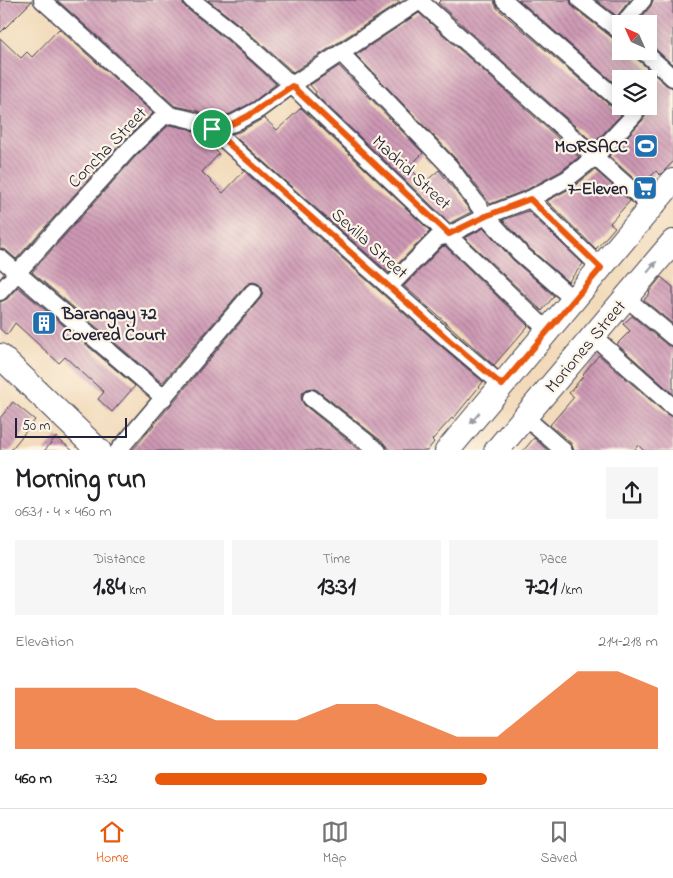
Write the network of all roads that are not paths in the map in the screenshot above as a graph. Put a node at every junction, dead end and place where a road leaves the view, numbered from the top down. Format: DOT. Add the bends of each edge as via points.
graph roads {
  1 [pos="42,0"];
  2 [pos="192,0"];
  3 [pos="504,0"];
  4 [pos="580,0"];
  5 [pos="643,0"];
  6 [pos="413,2"];
  7 [pos="631,15"];
  8 [pos="612,22"];
  9 [pos="341,53"];
  10 [pos="653,60"];
  11 [pos="673,78"];
  12 [pos="292,86"];
  13 [pos="612,94"];
  14 [pos="626,115"];
  15 [pos="170,116"];
  16 [pos="212,129"];
  17 [pos="595,156"];
  18 [pos="673,181"];
  19 [pos="530,199"];
  20 [pos="651,207"];
  21 [pos="486,216"];
  22 [pos="449,234"];
  23 [pos="673,242"];
  24 [pos="0,258"];
  25 [pos="601,268"];
  26 [pos="17,273"];
  27 [pos="389,287"];
  28 [pos="0,292"];
  29 [pos="253,292"];
  30 [pos="626,298"];
  31 [pos="574,300"];
  32 [pos="548,331"];
  33 [pos="593,336"];
  34 [pos="673,337"];
  35 [pos="0,356"];
  36 [pos="502,385"];
  37 [pos="164,398"];
  38 [pos="311,398"];
  39 [pos="673,407"];
  40 [pos="525,417"];
  41 [pos="99,450"];
  42 [pos="118,450"];
  43 [pos="378,450"];
  44 [pos="447,450"];
  45 [pos="496,450"];
  46 [pos="564,450"];
  1 -- 15 [label="street"];
  2 -- 12 [label="street, Madrid Street"];
  3 -- 13 [label="street"];
  4 -- 8 [label="street"];
  5 -- 7 [label="street"];
  6 -- 9 [label="street"];
  6 -- 17 [label="street"];
  9 -- 12 [label="street"];
  9 -- 21 [label="street" via="450,167"];
  10 -- 11 [label="street"];
  12 -- 16 [label="street" via="248,116"];
  12 -- 22 [label="street, Madrid Street"];
  14 -- 17 [label="street"];
  15 -- 16 [label="street, Concha Street" via="192,120"];
  15 -- 26 [label="street, Concha Street" via="163,117 129,149"];
  16 -- 27 [label="street, Sevilla Street"];
  17 -- 19 [label="street" via="567,179"];
  17 -- 20 [label="street"];
  18 -- 20 [label="main road"];
  19 -- 21 [label="street"];
  19 -- 25 [label="street"];
  20 -- 25 [label="main road"];
  21 -- 22 [label="street"];
  21 -- 31 [label="street" via="520,252"];
  22 -- 27 [label="street" via="437,238"];
  22 -- 32 [label="street, Madrid Street"];
  30 -- 23 [label="main road, Moriones Street, one-way"];
  24 -- 26 [label="street"];
  25 -- 31 [label="main road"];
  26 -- 28 [label="street, Concha Street"];
  26 -- 37 [label="street"];
  27 -- 36 [label="street, Sevilla Street"];
  29 -- 37 [label="street"];
  30 -- 33 [label="main road, Moriones Street"];
  30 -- 34 [label="street"];
  31 -- 32 [label="main road"];
  32 -- 36 [label="main road"];
  33 -- 39 [label="street"];
  33 -- 40 [label="main road, Moriones Street"];
  35 -- 41 [label="main road"];
  36 -- 44 [label="main road, one-way"];
  37 -- 42 [label="street"];
  38 -- 43 [label="street"];
  40 -- 45 [label="main road, Moriones Street"];
  40 -- 46 [label="street"];
}
